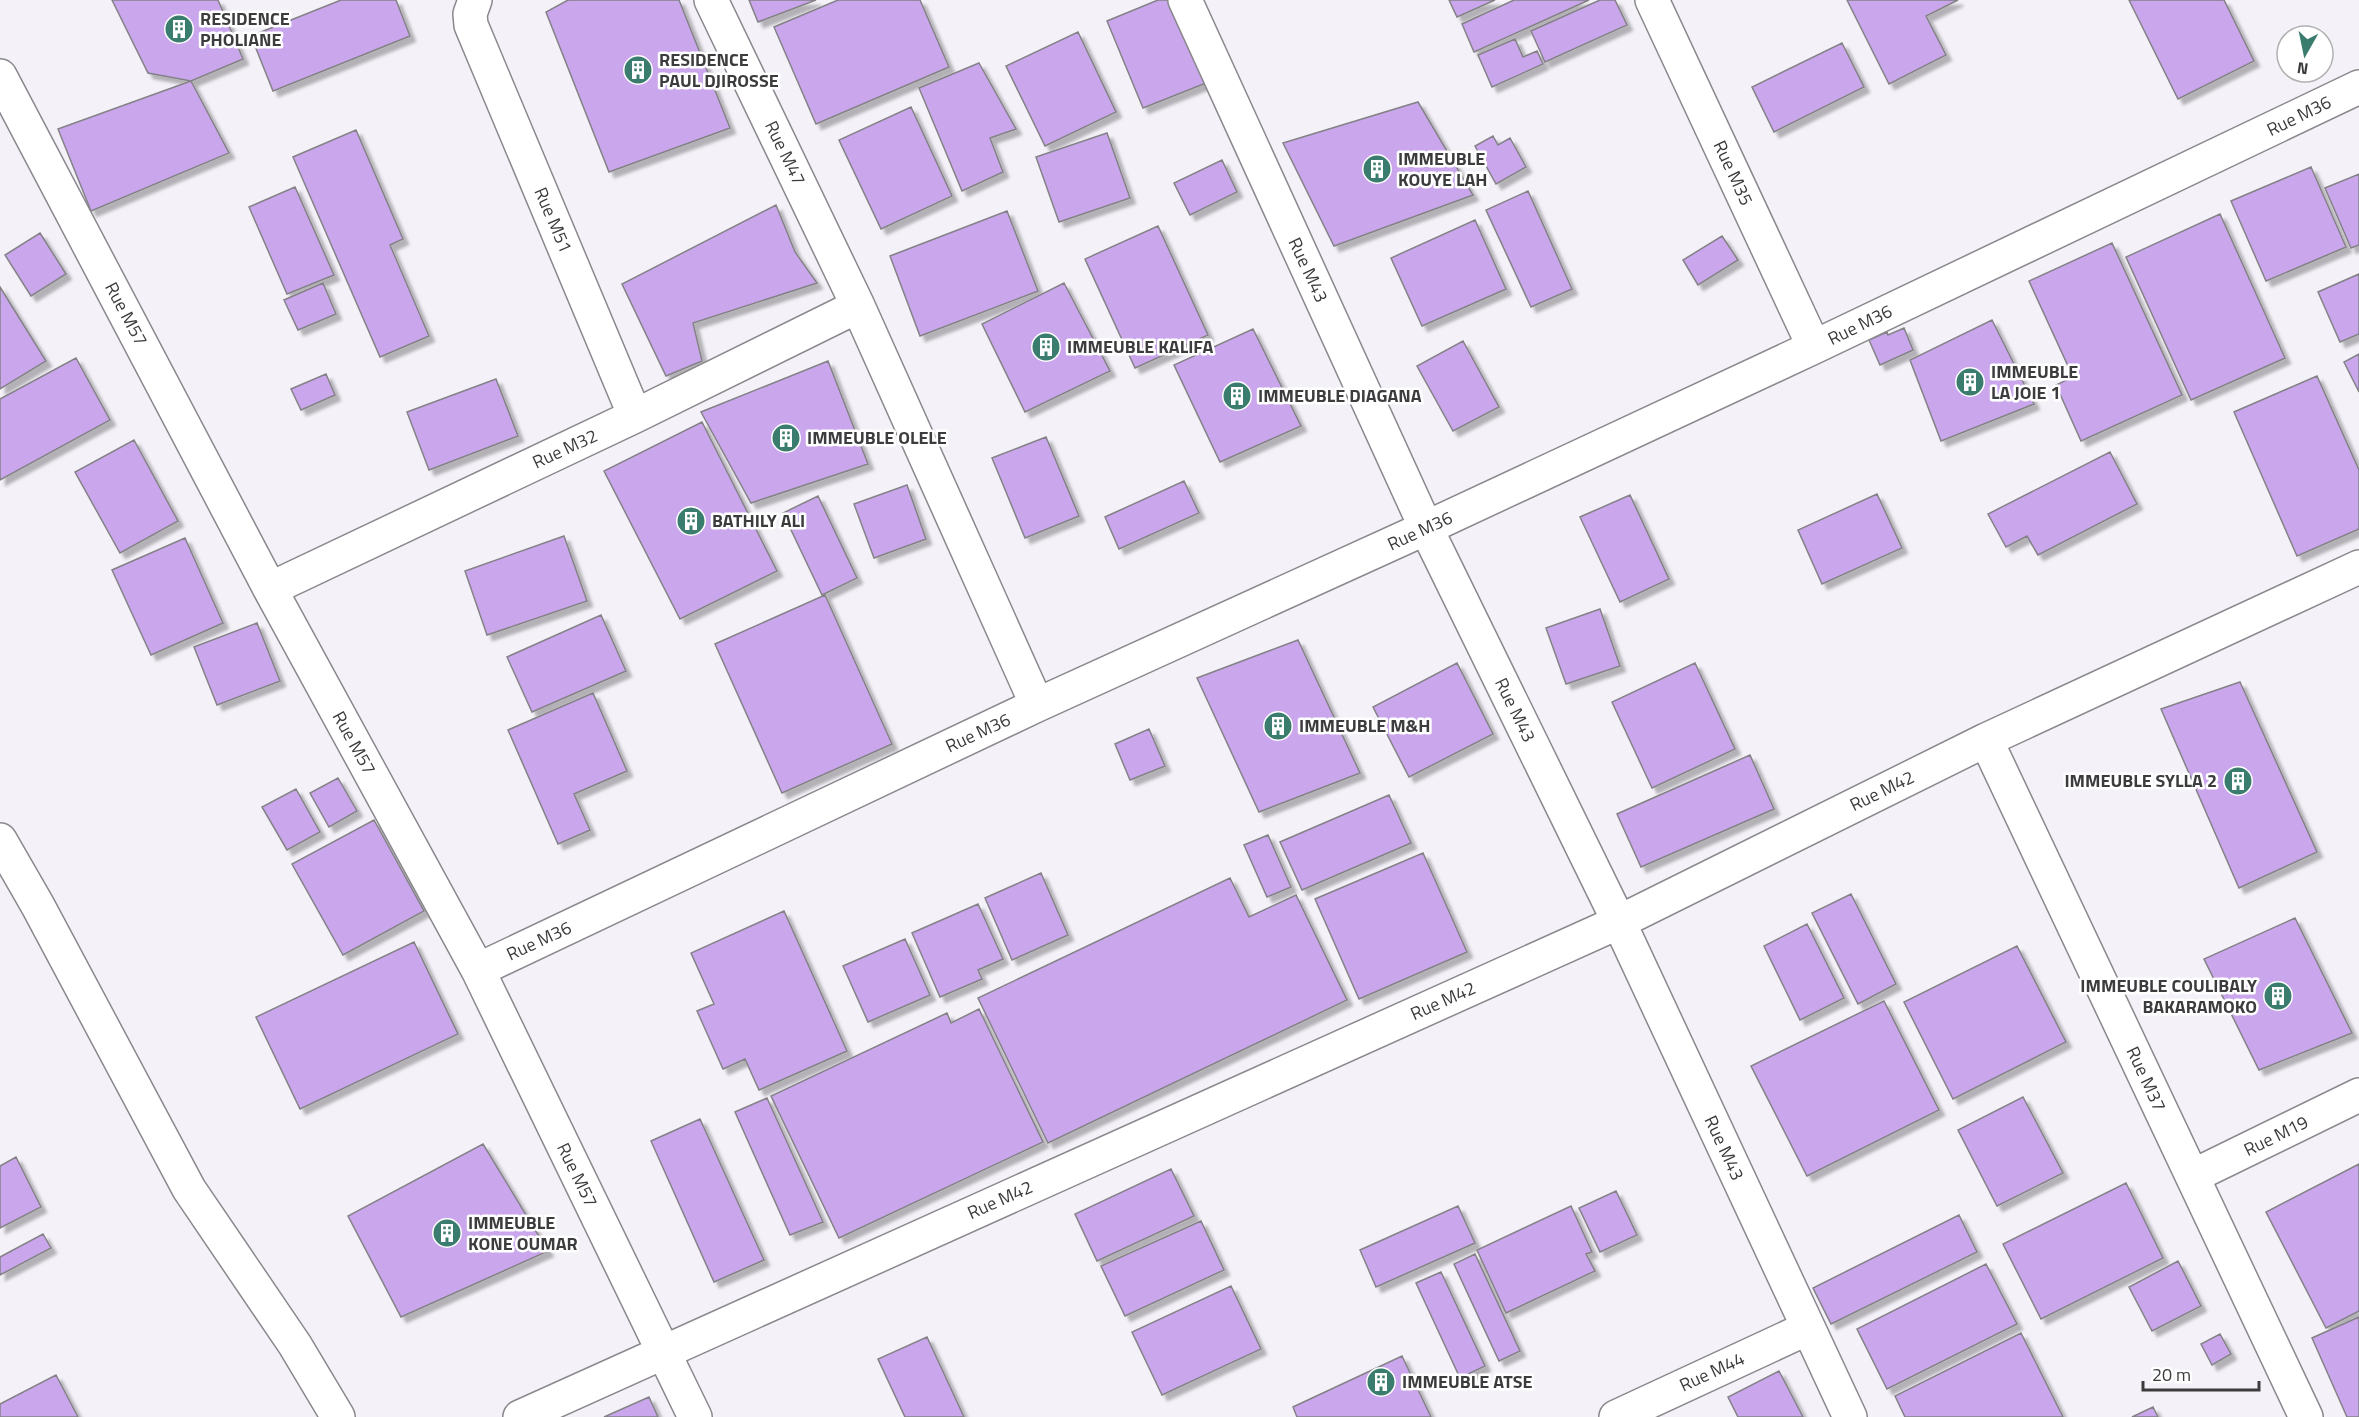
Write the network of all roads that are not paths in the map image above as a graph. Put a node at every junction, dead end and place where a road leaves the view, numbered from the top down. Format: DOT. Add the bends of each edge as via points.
graph roads {
  1 [pos="711,0"];
  2 [pos="1185,0"];
  3 [pos="1652,0"];
  4 [pos="473,12"];
  5 [pos="0,76"];
  6 [pos="2359,87"];
  7 [pos="858,306"];
  8 [pos="1814,347"];
  9 [pos="635,416"];
  10 [pos="1426,528"];
  11 [pos="2359,567"];
  12 [pos="270,589"];
  13 [pos="1036,705"];
  14 [pos="1986,740"];
  15 [pos="0,840"];
  16 [pos="1619,922"];
  17 [pos="478,970"];
  18 [pos="2359,1095"];
  19 [pos="2193,1176"];
  20 [pos="1808,1328"];
  21 [pos="662,1352"];
  22 [pos="338,1417"];
  23 [pos="520,1417"];
  24 [pos="695,1417"];
  25 [pos="1616,1417"];
  26 [pos="1850,1417"];
  27 [pos="2306,1417"];
  1 -- 7 [label="street, Rue M47"];
  2 -- 10 [label="street, Rue M43"];
  3 -- 8 [label="street, Rue M35"];
  4 -- 9 [label="street, Rue M51"];
  5 -- 12 [label="street, Rue M57"];
  6 -- 8 [label="street, Rue M36"];
  7 -- 9 [label="street, Rue M32"];
  7 -- 13 [label="street, Rue M47"];
  8 -- 10 [label="street, Rue M36"];
  9 -- 12 [label="street, Rue M32"];
  10 -- 13 [label="street, Rue M36"];
  10 -- 16 [label="street, Rue M43"];
  11 -- 14 [label="street, Rue M42"];
  12 -- 17 [label="street, Rue M57"];
  13 -- 17 [label="street, Rue M36"];
  14 -- 16 [label="street, Rue M42"];
  14 -- 19 [label="street, Rue M37"];
  15 -- 22 [label="street" via="189,1189"];
  16 -- 20 [label="street, Rue M43"];
  16 -- 21 [label="street, Rue M42"];
  17 -- 21 [label="street, Rue M57"];
  18 -- 19 [label="street, Rue M19"];
  19 -- 27 [label="street, Rue M37"];
  20 -- 25 [label="street, Rue M44"];
  20 -- 26 [label="street, Rue M43"];
  21 -- 23 [label="street, Rue M42"];
  21 -- 24 [label="street, Rue M57"];
}
